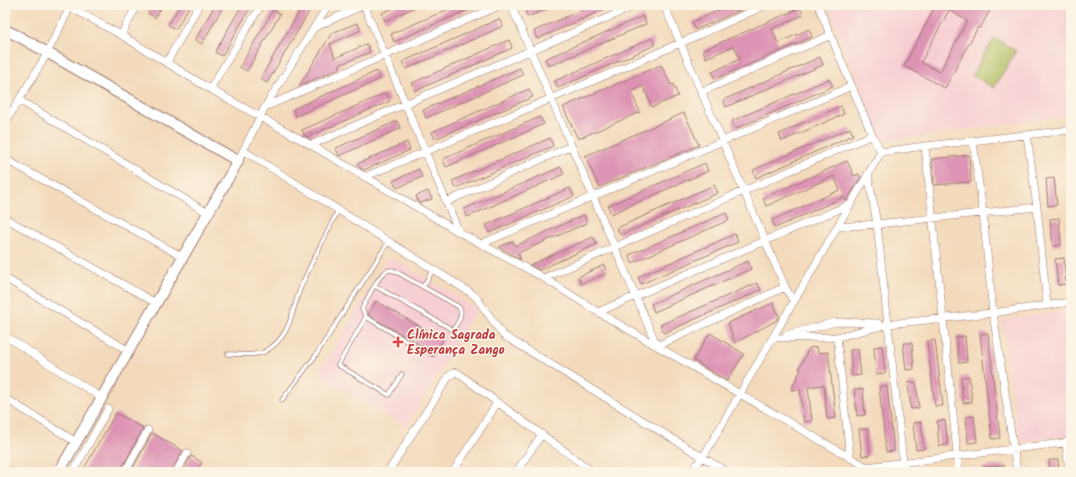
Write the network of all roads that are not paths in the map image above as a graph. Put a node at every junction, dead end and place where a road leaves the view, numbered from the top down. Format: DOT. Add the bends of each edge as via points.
graph roads {
  1 [pos="137,5"];
  2 [pos="199,5"];
  3 [pos="261,5"];
  4 [pos="328,5"];
  5 [pos="364,5"];
  6 [pos="501,5"];
  7 [pos="511,5"];
  8 [pos="637,5"];
  9 [pos="664,5"];
  10 [pos="766,5"];
  11 [pos="818,5"];
  12 [pos="73,7"];
  13 [pos="315,28"];
  14 [pos="5,30"];
  15 [pos="121,35"];
  16 [pos="831,36"];
  17 [pos="681,43"];
  18 [pos="531,51"];
  19 [pos="47,52"];
  20 [pos="385,55"];
  21 [pos="166,62"];
  22 [pos="852,86"];
  23 [pos="210,89"];
  24 [pos="701,92"];
  25 [pos="551,99"];
  26 [pos="19,100"];
  27 [pos="405,103"];
  28 [pos="265,107"];
  29 [pos="261,117"];
  30 [pos="5,123"];
  31 [pos="1071,130"];
  32 [pos="872,135"];
  33 [pos="1027,135"];
  34 [pos="973,140"];
  35 [pos="723,141"];
  36 [pos="311,145"];
  37 [pos="570,146"];
  38 [pos="925,146"];
  39 [pos="244,151"];
  40 [pos="426,152"];
  41 [pos="881,152"];
  42 [pos="5,159"];
  43 [pos="238,161"];
  44 [pos="868,174"];
  45 [pos="364,177"];
  46 [pos="744,190"];
  47 [pos="594,196"];
  48 [pos="446,202"];
  49 [pos="851,204"];
  50 [pos="1037,207"];
  51 [pos="338,210"];
  52 [pos="208,213"];
  53 [pos="984,213"];
  54 [pos="5,218"];
  55 [pos="933,218"];
  56 [pos="877,224"];
  57 [pos="838,227"];
  58 [pos="459,232"];
  59 [pos="765,240"];
  60 [pos="389,241"];
  61 [pos="481,244"];
  62 [pos="614,247"];
  63 [pos="183,257"];
  64 [pos="434,269"];
  65 [pos="5,278"];
  66 [pos="544,278"];
  67 [pos="375,286"];
  68 [pos="423,287"];
  69 [pos="785,288"];
  70 [pos="635,296"];
  71 [pos="794,302"];
  72 [pos="1071,302"];
  73 [pos="156,303"];
  74 [pos="1047,305"];
  75 [pos="598,312"];
  76 [pos="993,313"];
  77 [pos="366,317"];
  78 [pos="943,317"];
  79 [pos="888,324"];
  80 [pos="5,336"];
  81 [pos="837,337"];
  82 [pos="773,338"];
  83 [pos="657,346"];
  84 [pos="418,348"];
  85 [pos="129,350"];
  86 [pos="228,354"];
  87 [pos="402,374"];
  88 [pos="740,394"];
  89 [pos="5,398"];
  90 [pos="102,398"];
  91 [pos="282,400"];
  92 [pos="497,403"];
  93 [pos="108,409"];
  94 [pos="148,430"];
  95 [pos="542,434"];
  96 [pos="76,442"];
  97 [pos="1068,442"];
  98 [pos="1013,449"];
  99 [pos="186,453"];
  100 [pos="957,455"];
  101 [pos="703,457"];
  102 [pos="850,458"];
  103 [pos="903,462"];
  104 [pos="866,467"];
  105 [pos="5,469"];
  106 [pos="13,472"];
  107 [pos="59,472"];
  108 [pos="73,472"];
  109 [pos="125,472"];
  110 [pos="176,472"];
  111 [pos="388,472"];
  112 [pos="453,472"];
  113 [pos="516,472"];
  114 [pos="593,472"];
  115 [pos="690,472"];
  116 [pos="727,472"];
  117 [pos="875,472"];
  118 [pos="959,472"];
  119 [pos="1017,472"];
  120 [pos="1070,472"];
  1 -- 15 [label="street"];
  2 -- 21 [label="street"];
  3 -- 23 [label="street"];
  4 -- 13 [label="street"];
  5 -- 13 [label="street"];
  5 -- 20 [label="street"];
  6 -- 20 [label="street"];
  7 -- 18 [label="street"];
  8 -- 18 [label="street"];
  9 -- 17 [label="street"];
  10 -- 17 [label="street"];
  11 -- 16 [label="street"];
  12 -- 15 [label="street"];
  12 -- 19 [label="street"];
  13 -- 28 [label="street"];
  14 -- 19 [label="street"];
  15 -- 21 [label="street"];
  16 -- 22 [label="street"];
  16 -- 24 [label="street"];
  17 -- 24 [label="street"];
  17 -- 25 [label="street"];
  18 -- 25 [label="street"];
  18 -- 27 [label="street"];
  19 -- 26 [label="street"];
  19 -- 43 [label="street"];
  20 -- 27 [label="street"];
  20 -- 28 [label="street"];
  21 -- 23 [label="street"];
  22 -- 32 [label="street"];
  22 -- 35 [label="street"];
  23 -- 29 [label="street"];
  24 -- 35 [label="street"];
  25 -- 37 [label="street"];
  25 -- 40 [label="street"];
  26 -- 30 [label="street"];
  26 -- 52 [label="street"];
  27 -- 36 [label="street"];
  27 -- 40 [label="street"];
  28 -- 29 [label="street"];
  29 -- 36 [label="street"];
  29 -- 39 [label="street"];
  31 -- 33 [label="street"];
  32 -- 41 [label="street"];
  32 -- 46 [label="street"];
  33 -- 34 [label="street"];
  33 -- 50 [label="street"];
  34 -- 38 [label="street"];
  34 -- 53 [label="street"];
  35 -- 46 [label="street"];
  35 -- 47 [label="street"];
  36 -- 45 [label="street"];
  37 -- 47 [label="street"];
  37 -- 48 [label="street"];
  38 -- 41 [label="street"];
  38 -- 55 [label="street"];
  39 -- 43 [label="street"];
  39 -- 51 [label="street"];
  40 -- 45 [label="street"];
  40 -- 48 [label="street"];
  41 -- 44 [label="street"];
  42 -- 63 [label="street"];
  43 -- 52 [label="street"];
  44 -- 49 [label="street"];
  44 -- 56 [label="street"];
  45 -- 58 [label="street"];
  46 -- 59 [label="street"];
  46 -- 62 [label="street"];
  47 -- 61 [label="street"];
  47 -- 62 [label="street"];
  48 -- 58 [label="street"];
  49 -- 57 [label="street"];
  49 -- 59 [label="street"];
  50 -- 53 [label="street"];
  50 -- 74 [label="street"];
  51 -- 60 [label="street"];
  51 -- 86 [label="lane" via="302,283 283,336 263,353"];
  52 -- 63 [label="street"];
  53 -- 55 [label="street"];
  53 -- 76 [label="street"];
  54 -- 73 [label="street"];
  55 -- 56 [label="street"];
  55 -- 78 [label="street"];
  56 -- 57 [label="street"];
  56 -- 79 [label="street"];
  57 -- 71 [label="street"];
  58 -- 61 [label="street"];
  59 -- 69 [label="street"];
  59 -- 70 [label="street"];
  60 -- 64 [label="street"];
  60 -- 91 [label="lane" via="316,355"];
  61 -- 66 [label="street"];
  62 -- 66 [label="street"];
  62 -- 70 [label="street"];
  63 -- 73 [label="street"];
  64 -- 68 [label="lane"];
  64 -- 101 [label="street" via="476,297 503,335"];
  65 -- 85 [label="street"];
  66 -- 75 [label="street"];
  67 -- 68 [label="lane" via="383,274 393,270"];
  67 -- 68 [label="lane" via="452,330 461,317 459,307"];
  67 -- 77 [label="lane" via="362,309"];
  69 -- 71 [label="street"];
  69 -- 83 [label="street"];
  70 -- 75 [label="street"];
  70 -- 83 [label="street"];
  71 -- 82 [label="street"];
  72 -- 74 [label="street"];
  73 -- 85 [label="street"];
  74 -- 76 [label="street"];
  75 -- 83 [label="street"];
  76 -- 78 [label="street"];
  76 -- 98 [label="street"];
  77 -- 84 [label="lane"];
  77 -- 87 [label="lane" via="338,365 389,395"];
  78 -- 79 [label="street"];
  78 -- 100 [label="street"];
  79 -- 81 [label="street"];
  79 -- 82 [label="street" via="836,322"];
  79 -- 103 [label="street"];
  80 -- 90 [label="street"];
  81 -- 82 [label="street"];
  81 -- 102 [label="street"];
  82 -- 88 [label="street"];
  83 -- 88 [label="street"];
  85 -- 90 [label="street"];
  88 -- 101 [label="street"];
  88 -- 102 [label="street"];
  89 -- 96 [label="street"];
  90 -- 96 [label="street"];
  92 -- 95 [label="street"];
  92 -- 111 [label="street" via="458,373 452,373"];
  92 -- 112 [label="street"];
  93 -- 108 [label="street"];
  94 -- 109 [label="street"];
  95 -- 113 [label="street"];
  95 -- 114 [label="street"];
  96 -- 107 [label="street"];
  97 -- 98 [label="street"];
  97 -- 120 [label="street"];
  98 -- 100 [label="street"];
  98 -- 119 [label="street"];
  99 -- 110 [label="street"];
  100 -- 103 [label="street"];
  100 -- 118 [label="street"];
  101 -- 115 [label="street"];
  101 -- 116 [label="street"];
  102 -- 104 [label="street"];
  103 -- 104 [label="street"];
  104 -- 117 [label="street"];
  105 -- 106 [label="street"];
}
